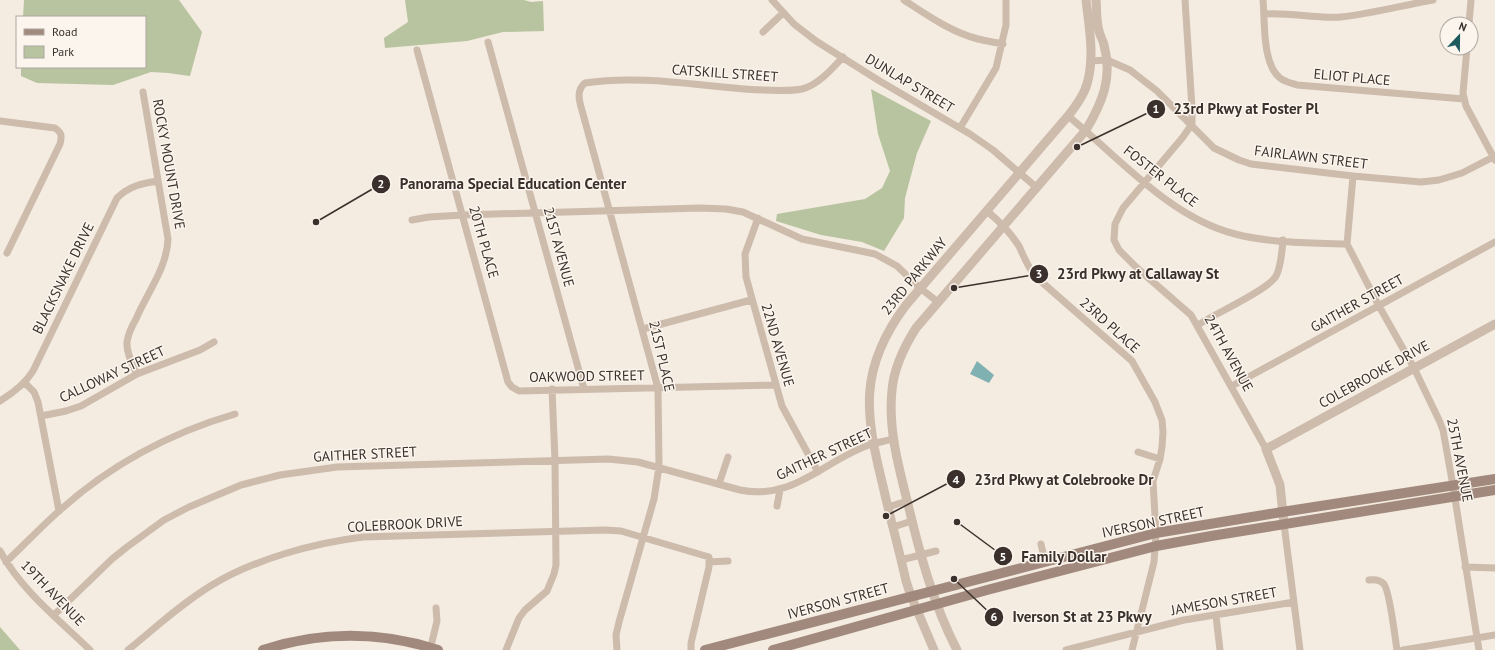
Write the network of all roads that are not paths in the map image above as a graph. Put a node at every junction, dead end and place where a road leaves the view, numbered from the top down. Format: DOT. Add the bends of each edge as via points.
graph roads {
  1 [pos="772,0"];
  2 [pos="904,0"];
  3 [pos="1006,0"];
  4 [pos="1086,0"];
  5 [pos="1096,0"];
  6 [pos="1184,0"];
  7 [pos="1263,0"];
  8 [pos="1433,0"];
  9 [pos="1471,0"];
  10 [pos="784,13"];
  11 [pos="1264,14"];
  12 [pos="1470,16"];
  13 [pos="763,32"];
  14 [pos="488,42"];
  15 [pos="1002,44"];
  16 [pos="417,50"];
  17 [pos="1466,56"];
  18 [pos="843,57"];
  19 [pos="1107,60"];
  20 [pos="1090,61"];
  21 [pos="595,82"];
  22 [pos="143,92"];
  23 [pos="1464,99"];
  24 [pos="1068,116"];
  25 [pos="0,121"];
  26 [pos="1192,124"];
  27 [pos="960,128"];
  28 [pos="1086,130"];
  29 [pos="1494,158"];
  30 [pos="1019,173"];
  31 [pos="1353,176"];
  32 [pos="158,181"];
  33 [pos="1145,182"];
  34 [pos="1036,187"];
  35 [pos="608,210"];
  36 [pos="987,211"];
  37 [pos="536,212"];
  38 [pos="463,215"];
  39 [pos="758,218"];
  40 [pos="412,220"];
  41 [pos="1003,225"];
  42 [pos="1283,240"];
  43 [pos="1495,242"];
  44 [pos="1347,244"];
  45 [pos="7,253"];
  46 [pos="920,288"];
  47 [pos="751,300"];
  48 [pos="938,302"];
  49 [pos="1379,306"];
  50 [pos="1495,324"];
  51 [pos="1198,325"];
  52 [pos="643,329"];
  53 [pos="214,342"];
  54 [pos="1414,368"];
  55 [pos="138,374"];
  56 [pos="25,383"];
  57 [pos="775,385"];
  58 [pos="1232,386"];
  59 [pos="658,388"];
  60 [pos="584,389"];
  61 [pos="552,390"];
  62 [pos="519,391"];
  63 [pos="0,401"];
  64 [pos="235,414"];
  65 [pos="42,416"];
  66 [pos="893,439"];
  67 [pos="872,444"];
  68 [pos="1266,449"];
  69 [pos="1138,452"];
  70 [pos="728,457"];
  71 [pos="1160,458"];
  72 [pos="555,460"];
  73 [pos="659,467"];
  74 [pos="818,472"];
  75 [pos="1495,479"];
  76 [pos="719,484"];
  77 [pos="780,490"];
  78 [pos="1495,490"];
  79 [pos="1454,491"];
  80 [pos="907,501"];
  81 [pos="777,506"];
  82 [pos="888,507"];
  83 [pos="59,511"];
  84 [pos="1282,512"];
  85 [pos="912,521"];
  86 [pos="1284,524"];
  87 [pos="893,527"];
  88 [pos="557,532"];
  89 [pos="1156,533"];
  90 [pos="644,537"];
  91 [pos="1041,544"];
  92 [pos="1156,546"];
  93 [pos="0,551"];
  94 [pos="936,551"];
  95 [pos="921,555"];
  96 [pos="709,559"];
  97 [pos="901,560"];
  98 [pos="728,561"];
  99 [pos="6,562"];
  100 [pos="1046,562"];
  101 [pos="1465,567"];
  102 [pos="1495,568"];
  103 [pos="1369,580"];
  104 [pos="932,591"];
  105 [pos="911,596"];
  106 [pos="1294,602"];
  107 [pos="938,604"];
  108 [pos="436,608"];
  109 [pos="917,610"];
  110 [pos="54,615"];
  111 [pos="1216,616"];
  112 [pos="1138,632"];
  113 [pos="1495,635"];
  114 [pos="1477,638"];
  115 [pos="433,649"];
  116 [pos="90,650"];
  117 [pos="128,650"];
  118 [pos="263,650"];
  119 [pos="506,650"];
  120 [pos="617,650"];
  121 [pos="691,650"];
  122 [pos="706,650"];
  123 [pos="773,650"];
  124 [pos="934,650"];
  125 [pos="957,650"];
  126 [pos="1066,650"];
  127 [pos="1132,650"];
  128 [pos="1220,650"];
  129 [pos="1300,650"];
  130 [pos="1397,650"];
  131 [pos="1403,650"];
  132 [pos="1412,650"];
  133 [pos="1479,650"];
  1 -- 10 [label="street, DUNLAP STREET"];
  2 -- 15 [label="street" via="962,34"];
  3 -- 15 [label="street" via="1006,25"];
  4 -- 20 [label="street, 23RD PARKWAY"];
  5 -- 19 [label="street" via="1098,30"];
  6 -- 26 [label="street"];
  7 -- 11 [label="street"];
  8 -- 11 [label="street" via="1342,17"];
  9 -- 12 [label="street"];
  10 -- 13 [label="street"];
  10 -- 18 [label="street, DUNLAP STREET" via="803,31"];
  11 -- 23 [label="street, ELIOT PLACE" via="1268,57 1274,72 1284,80 1297,85"];
  14 -- 37 [label="street, 21ST AVENUE"];
  15 -- 27 [label="street" via="996,68"];
  16 -- 38 [label="street, 20TH PLACE"];
  17 -- 23 [label="street" via="1462,93"];
  18 -- 21 [label="street, CATSKILL STREET" via="815,82 797,90 745,89 626,80"];
  18 -- 27 [label="street, DUNLAP STREET"];
  19 -- 20 [label="street"];
  19 -- 26 [label="street, FAIRLAWN STREET" via="1137,75"];
  19 -- 28 [label="street" via="1103,97"];
  20 -- 24 [label="street, 23RD PARKWAY" via="1087,85"];
  21 -- 35 [label="street, 21ST PLACE" via="583,84 578,96"];
  22 -- 32 [label="street, ROCKY MOUNT DRIVE"];
  23 -- 29 [label="street"];
  24 -- 28 [label="street, FOSTER PLACE"];
  24 -- 30 [label="street, 23RD PARKWAY"];
  25 -- 45 [label="street" via="55,128 62,136"];
  26 -- 31 [label="street, FAIRLAWN STREET" via="1214,148 1239,160 1270,167"];
  26 -- 33 [label="street, 24TH AVENUE"];
  27 -- 30 [label="street, DUNLAP STREET" via="993,150"];
  28 -- 33 [label="street, FOSTER PLACE"];
  28 -- 34 [label="street"];
  29 -- 31 [label="street, FAIRLAWN STREET" via="1462,173 1429,181"];
  30 -- 34 [label="street, DUNLAP STREET"];
  30 -- 36 [label="street, 23RD PARKWAY"];
  31 -- 44 [label="street"];
  32 -- 55 [label="street, ROCKY MOUNT DRIVE" via="168,245 165,260 139,311 127,343"];
  32 -- 56 [label="street, BLACKSNAKE DRIVE" via="136,186 117,198"];
  33 -- 42 [label="street, FOSTER PLACE" via="1171,203 1205,223 1236,234"];
  33 -- 51 [label="street, 24TH AVENUE" via="1120,211 1114,227 1114,240 1119,250 1184,308"];
  34 -- 41 [label="street"];
  35 -- 37 [label="street"];
  35 -- 39 [label="street" via="721,209 743,212"];
  35 -- 52 [label="street, 21ST PLACE"];
  36 -- 41 [label="street, 23RD PLACE"];
  36 -- 46 [label="street, 23RD PARKWAY"];
  37 -- 38 [label="street"];
  37 -- 60 [label="street, 21ST AVENUE"];
  38 -- 40 [label="street" via="429,216"];
  38 -- 62 [label="street, 20TH PLACE" via="508,382"];
  39 -- 46 [label="street" via="802,239 874,254 897,266"];
  39 -- 47 [label="street, 22ND AVENUE" via="745,254"];
  41 -- 48 [label="street"];
  41 -- 71 [label="street, 23RD PLACE" via="1036,277 1132,361 1162,420"];
  42 -- 44 [label="street, FOSTER PLACE"];
  42 -- 51 [label="street" via="1277,274 1272,281"];
  43 -- 49 [label="street, GAITHER STREET"];
  44 -- 49 [label="street, 25TH AVENUE"];
  46 -- 48 [label="street"];
  46 -- 67 [label="street, 23RD PARKWAY" via="894,320 873,367 868,404"];
  47 -- 52 [label="street"];
  47 -- 57 [label="street, 22ND AVENUE"];
  48 -- 66 [label="street" via="916,328 897,368 892,390"];
  49 -- 54 [label="street, 25TH AVENUE"];
  49 -- 58 [label="street, GAITHER STREET"];
  50 -- 54 [label="street, COLEBROOKE DRIVE"];
  51 -- 58 [label="street, 24TH AVENUE"];
  52 -- 59 [label="street, 21ST PLACE"];
  53 -- 55 [label="street, CALLOWAY STREET"];
  54 -- 68 [label="street, COLEBROOKE DRIVE"];
  54 -- 79 [label="street, 25TH AVENUE" via="1443,430"];
  55 -- 65 [label="street, CALLOWAY STREET" via="81,406"];
  56 -- 63 [label="street, BLACKSNAKE DRIVE"];
  56 -- 65 [label="street" via="36,396"];
  57 -- 59 [label="street, OAKWOOD STREET"];
  57 -- 74 [label="street, 22ND AVENUE" via="787,417"];
  58 -- 68 [label="street, 24TH AVENUE"];
  59 -- 60 [label="street, OAKWOOD STREET"];
  59 -- 73 [label="street, 21ST PLACE"];
  60 -- 61 [label="street, OAKWOOD STREET"];
  61 -- 62 [label="street, OAKWOOD STREET"];
  61 -- 72 [label="street"];
  64 -- 83 [label="street" via="213,420 156,444 96,481"];
  65 -- 83 [label="street"];
  66 -- 67 [label="street, GAITHER STREET"];
  66 -- 80 [label="street"];
  67 -- 74 [label="street, GAITHER STREET"];
  67 -- 82 [label="street, 23RD PARKWAY"];
  68 -- 84 [label="street, 24TH AVENUE" via="1280,485"];
  69 -- 71 [label="street"];
  70 -- 76 [label="street"];
  71 -- 89 [label="street, 23RD PLACE" via="1153,481"];
  72 -- 73 [label="street, GAITHER STREET" via="623,460"];
  72 -- 88 [label="street"];
  72 -- 110 [label="street, GAITHER STREET" via="337,467 280,475 241,485 189,507 158,525 112,559"];
  73 -- 76 [label="street, GAITHER STREET"];
  73 -- 90 [label="street, 21ST PLACE" via="654,500"];
  74 -- 77 [label="street, GAITHER STREET"];
  75 -- 79 [label="main road, IVERSON STREET"];
  76 -- 77 [label="street, GAITHER STREET" via="751,492"];
  77 -- 81 [label="street"];
  78 -- 79 [label="main road, IVERSON STREET"];
  79 -- 84 [label="main road, IVERSON STREET"];
  79 -- 86 [label="main road, IVERSON STREET"];
  79 -- 101 [label="street, 25TH AVENUE"];
  80 -- 82 [label="street"];
  80 -- 85 [label="street"];
  82 -- 87 [label="street, 23RD PARKWAY"];
  83 -- 99 [label="street"];
  84 -- 86 [label="street, 24TH AVENUE"];
  84 -- 89 [label="main road, IVERSON STREET"];
  85 -- 87 [label="street"];
  85 -- 95 [label="street"];
  86 -- 92 [label="main road, IVERSON STREET"];
  86 -- 106 [label="street, 24TH AVENUE"];
  87 -- 97 [label="street, 23RD PARKWAY"];
  88 -- 90 [label="street, COLEBROOK DRIVE" via="605,530"];
  88 -- 117 [label="street, COLEBROOK DRIVE" via="363,537 276,556 213,585 182,606"];
  88 -- 119 [label="street" via="557,562 547,591 518,618"];
  89 -- 92 [label="street, 23RD PLACE"];
  89 -- 100 [label="main road, IVERSON STREET"];
  90 -- 96 [label="street, COLEBROOK DRIVE"];
  90 -- 120 [label="street, 21ST PLACE" via="619,622 616,635"];
  91 -- 100 [label="street"];
  92 -- 107 [label="main road, IVERSON STREET"];
  92 -- 112 [label="street, 23RD PLACE"];
  93 -- 99 [label="street, 19TH AVENUE"];
  94 -- 95 [label="street"];
  95 -- 97 [label="street"];
  95 -- 104 [label="street"];
  96 -- 98 [label="street"];
  96 -- 121 [label="street"];
  97 -- 105 [label="street, 23RD PARKWAY"];
  99 -- 110 [label="street, 19TH AVENUE" via="26,588"];
  100 -- 104 [label="main road, IVERSON STREET"];
  101 -- 102 [label="street"];
  101 -- 114 [label="street, 25TH AVENUE"];
  103 -- 130 [label="street" via="1379,580 1385,586"];
  104 -- 105 [label="main road, IVERSON STREET"];
  104 -- 107 [label="street"];
  105 -- 109 [label="street, 23RD PARKWAY"];
  105 -- 122 [label="main road, IVERSON STREET"];
  106 -- 111 [label="street, JAMESON STREET"];
  106 -- 129 [label="street, 24TH AVENUE"];
  107 -- 109 [label="main road, IVERSON STREET"];
  107 -- 125 [label="street"];
  108 -- 115 [label="street"];
  109 -- 123 [label="main road, IVERSON STREET"];
  109 -- 124 [label="street, 23RD PARKWAY"];
  110 -- 116 [label="street, 19TH AVENUE"];
  111 -- 112 [label="street, JAMESON STREET" via="1184,620"];
  111 -- 128 [label="street"];
  112 -- 126 [label="street, JAMESON STREET"];
  112 -- 127 [label="street, 23RD PLACE"];
  113 -- 114 [label="street"];
  114 -- 132 [label="street"];
  114 -- 133 [label="street, 25TH AVENUE"];
  115 -- 118 [label="main road" via="384,637 352,635 292,642"];
  131 -- 132 [label="street"];
}
